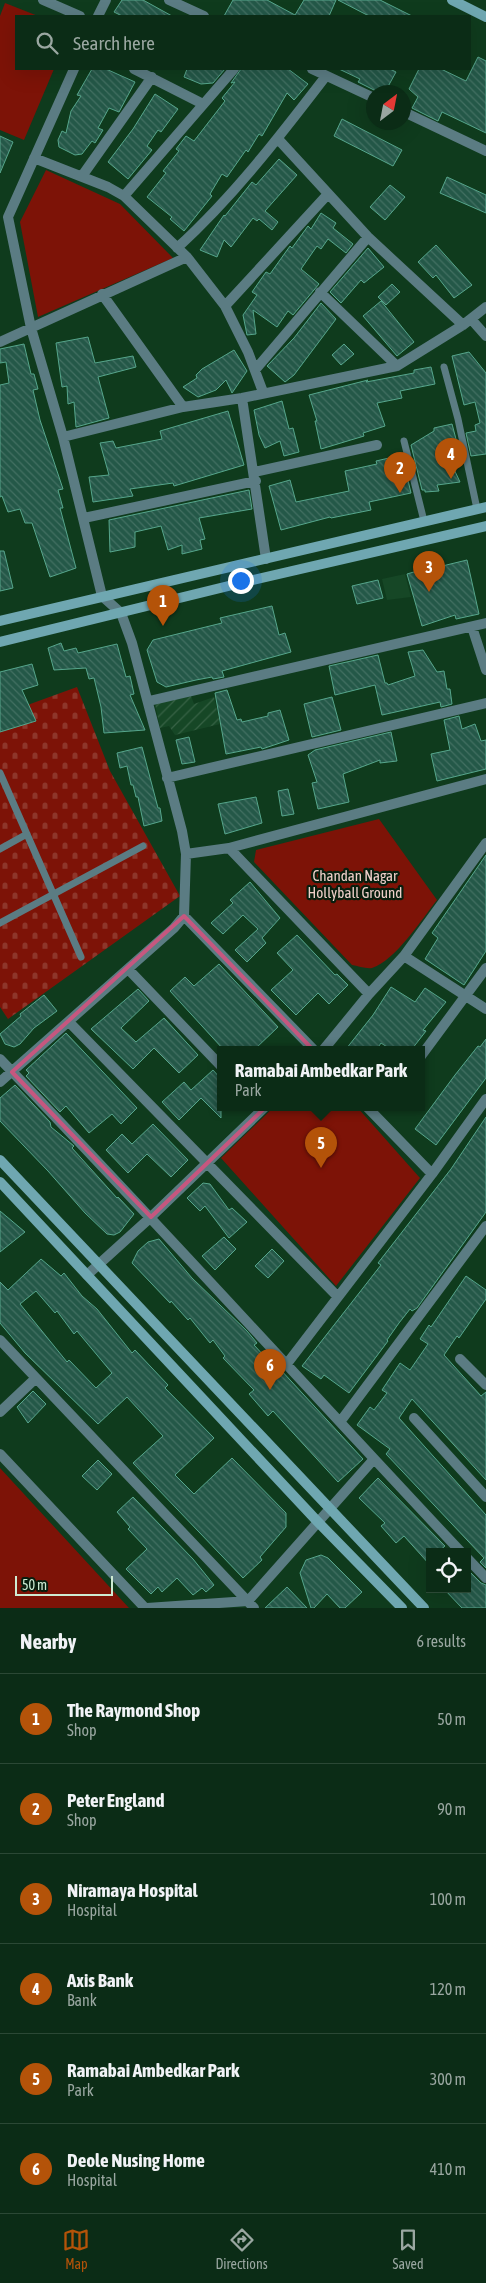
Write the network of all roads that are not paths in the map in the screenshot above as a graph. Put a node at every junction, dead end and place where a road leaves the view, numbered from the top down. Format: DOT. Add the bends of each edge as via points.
graph roads {
  1 [pos="43,0"];
  2 [pos="106,0"];
  3 [pos="169,0"];
  4 [pos="452,0"];
  5 [pos="78,15"];
  6 [pos="98,15"];
  7 [pos="202,15"];
  8 [pos="486,16"];
  9 [pos="74,70"];
  10 [pos="136,70"];
  11 [pos="233,70"];
  12 [pos="314,70"];
  13 [pos="326,76"];
  14 [pos="152,77"];
  15 [pos="366,94"];
  16 [pos="203,104"];
  17 [pos="411,115"];
  18 [pos="278,139"];
  19 [pos="486,151"];
  20 [pos="34,158"];
  21 [pos="82,176"];
  22 [pos="328,194"];
  23 [pos="124,196"];
  24 [pos="4,216"];
  25 [pos="368,237"];
  26 [pos="177,248"];
  27 [pos="187,257"];
  28 [pos="320,292"];
  29 [pos="102,294"];
  30 [pos="225,306"];
  31 [pos="486,307"];
  32 [pos="468,322"];
  33 [pos="31,328"];
  34 [pos="486,336"];
  35 [pos="0,342"];
  36 [pos="397,366"];
  37 [pos="444,368"];
  38 [pos="254,370"];
  39 [pos="263,392"];
  40 [pos="242,398"];
  41 [pos="183,406"];
  42 [pos="63,437"];
  43 [pos="404,441"];
  44 [pos="377,445"];
  45 [pos="255,476"];
  46 [pos="482,508"];
  47 [pos="84,518"];
  48 [pos="424,521"];
  49 [pos="486,526"];
  50 [pos="266,559"];
  51 [pos="102,596"];
  52 [pos="121,613"];
  53 [pos="0,621"];
  54 [pos="486,623"];
  55 [pos="472,627"];
  56 [pos="0,642"];
  57 [pos="486,670"];
  58 [pos="149,701"];
  59 [pos="486,703"];
  60 [pos="0,773"];
  61 [pos="167,778"];
  62 [pos="486,779"];
  63 [pos="27,834"];
  64 [pos="486,843"];
  65 [pos="143,846"];
  66 [pos="229,848"];
  67 [pos="0,849"];
  68 [pos="186,854"];
  69 [pos="54,896"];
  70 [pos="184,916"];
  71 [pos="0,923"];
  72 [pos="404,956"];
  73 [pos="81,957"];
  74 [pos="486,968"];
  75 [pos="128,969"];
  76 [pos="369,994"];
  77 [pos="466,996"];
  78 [pos="486,1009"];
  79 [pos="69,1022"];
  80 [pos="309,1046"];
  81 [pos="326,1046"];
  82 [pos="425,1051"];
  83 [pos="0,1059"];
  84 [pos="217,1062"];
  85 [pos="12,1072"];
  86 [pos="0,1082"];
  87 [pos="486,1099"];
  88 [pos="260,1111"];
  89 [pos="371,1111"];
  90 [pos="379,1111"];
  91 [pos="376,1116"];
  92 [pos="0,1160"];
  93 [pos="208,1162"];
  94 [pos="432,1174"];
  95 [pos="0,1182"];
  96 [pos="151,1217"];
  97 [pos="486,1226"];
  98 [pos="99,1264"];
  99 [pos="87,1275"];
  100 [pos="338,1297"];
  101 [pos="0,1340"];
  102 [pos="460,1359"];
  103 [pos="286,1365"];
  104 [pos="36,1378"];
  105 [pos="486,1385"];
  106 [pos="0,1412"];
  107 [pos="414,1418"];
  108 [pos="340,1422"];
  109 [pos="0,1454"];
  110 [pos="374,1460"];
  111 [pos="486,1496"];
  112 [pos="331,1508"];
  113 [pos="317,1522"];
  114 [pos="457,1548"];
  115 [pos="471,1562"];
  116 [pos="486,1578"];
  117 [pos="248,1606"];
  118 [pos="146,1608"];
  119 [pos="402,1608"];
  120 [pos="424,1608"];
  1 -- 5 [label="street"];
  2 -- 6 [label="street"];
  3 -- 7 [label="street"];
  4 -- 8 [label="main road"];
  9 -- 20 [label="street"];
  10 -- 14 [label="street"];
  11 -- 16 [label="street"];
  12 -- 13 [label="street"];
  13 -- 15 [label="street"];
  13 -- 18 [label="street"];
  14 -- 16 [label="street"];
  14 -- 21 [label="street"];
  16 -- 23 [label="street"];
  17 -- 19 [label="street"];
  18 -- 22 [label="street"];
  18 -- 26 [label="street"];
  20 -- 21 [label="street"];
  20 -- 24 [label="street"];
  21 -- 23 [label="street"];
  22 -- 25 [label="street"];
  22 -- 30 [label="street"];
  23 -- 26 [label="street"];
  24 -- 33 [label="street"];
  25 -- 28 [label="street"];
  25 -- 32 [label="street"];
  26 -- 27 [label="street"];
  27 -- 29 [label="street"];
  27 -- 30 [label="street"];
  28 -- 36 [label="street"];
  28 -- 38 [label="street"];
  29 -- 33 [label="street"];
  29 -- 41 [label="street"];
  30 -- 38 [label="street"];
  31 -- 32 [label="street"];
  32 -- 34 [label="street"];
  32 -- 36 [label="street"];
  33 -- 35 [label="street"];
  33 -- 42 [label="street"];
  36 -- 39 [label="street"];
  37 -- 46 [label="lane"];
  38 -- 39 [label="street"];
  39 -- 40 [label="street"];
  40 -- 41 [label="street"];
  40 -- 45 [label="street"];
  41 -- 42 [label="street"];
  42 -- 47 [label="street"];
  43 -- 48 [label="lane"];
  44 -- 45 [label="street"];
  45 -- 47 [label="street"];
  45 -- 50 [label="street"];
  46 -- 48 [label="main road"];
  47 -- 51 [label="street"];
  48 -- 50 [label="main road"];
  49 -- 52 [label="main road"];
  50 -- 51 [label="main road"];
  51 -- 52 [label="street"];
  51 -- 53 [label="main road"];
  52 -- 56 [label="main road"];
  52 -- 58 [label="street"];
  54 -- 55 [label="street"];
  55 -- 57 [label="street"];
  55 -- 58 [label="street"];
  58 -- 61 [label="street"];
  59 -- 61 [label="street"];
  60 -- 63 [label="lane"];
  61 -- 68 [label="street"];
  62 -- 66 [label="street"];
  63 -- 67 [label="lane"];
  63 -- 69 [label="lane"];
  64 -- 72 [label="street"];
  65 -- 69 [label="lane"];
  66 -- 68 [label="street"];
  66 -- 76 [label="street"];
  68 -- 70 [label="street"];
  69 -- 71 [label="lane"];
  69 -- 73 [label="lane"];
  70 -- 75 [label="street"];
  70 -- 80 [label="street"];
  72 -- 76 [label="street"];
  72 -- 77 [label="street"];
  74 -- 77 [label="street"];
  75 -- 79 [label="street"];
  75 -- 84 [label="street"];
  76 -- 81 [label="street"];
  77 -- 78 [label="street"];
  77 -- 82 [label="street"];
  79 -- 85 [label="street"];
  79 -- 93 [label="street"];
  83 -- 85 [label="street"];
  85 -- 86 [label="street"];
  85 -- 96 [label="street"];
  87 -- 94 [label="street"];
  88 -- 93 [label="street"];
  89 -- 91 [label="street"];
  90 -- 91 [label="street"];
  91 -- 94 [label="street"];
  92 -- 98 [label="main road"];
  93 -- 96 [label="street"];
  93 -- 100 [label="street"];
  94 -- 100 [label="street"];
  95 -- 99 [label="main road"];
  96 -- 98 [label="street"];
  96 -- 103 [label="street"];
  97 -- 108 [label="street"];
  98 -- 99 [label="street"];
  98 -- 112 [label="main road"];
  99 -- 113 [label="main road"];
  100 -- 103 [label="street"];
  101 -- 104 [label="street"];
  102 -- 105 [label="street"];
  103 -- 108 [label="street"];
  104 -- 106 [label="street"];
  104 -- 117 [label="street"];
  107 -- 111 [label="street"];
  108 -- 110 [label="street"];
  109 -- 118 [label="street"];
  110 -- 112 [label="street"];
  110 -- 114 [label="street"];
  112 -- 113 [label="street"];
  112 -- 120 [label="main road"];
  113 -- 117 [label="street"];
  113 -- 119 [label="main road"];
  115 -- 116 [label="street"];
  117 -- 118 [label="street"];
}
